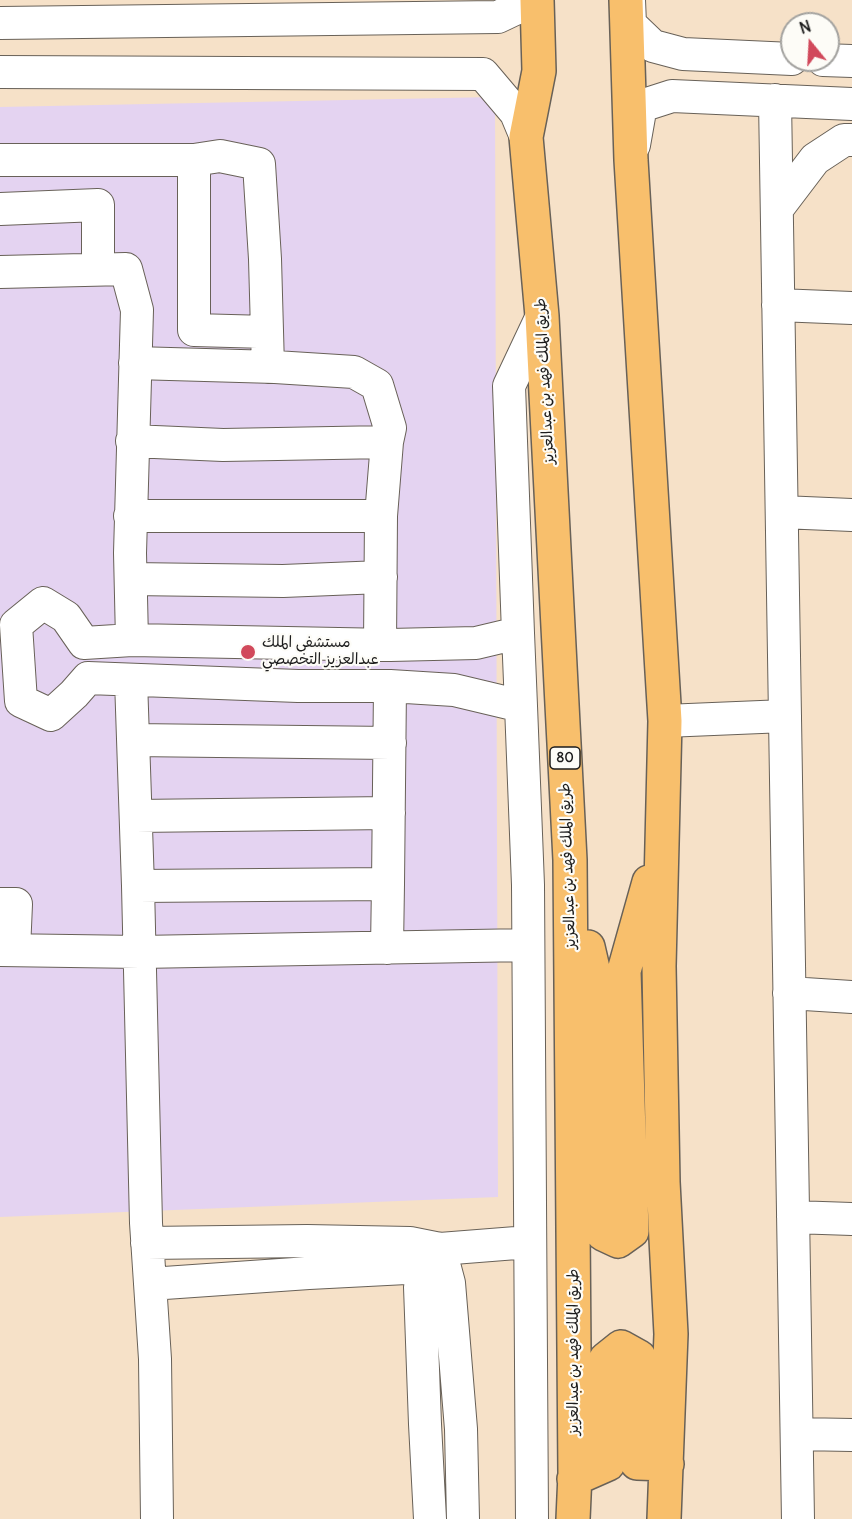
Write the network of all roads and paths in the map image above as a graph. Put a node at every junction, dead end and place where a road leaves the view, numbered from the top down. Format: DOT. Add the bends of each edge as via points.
graph roads {
  1 [pos="522,0"];
  2 [pos="537,0"];
  3 [pos="628,0"];
  4 [pos="0,23"];
  5 [pos="780,58"];
  6 [pos="0,72"];
  7 [pos="775,100"];
  8 [pos="852,104"];
  9 [pos="526,137"];
  10 [pos="852,140"];
  11 [pos="98,159"];
  12 [pos="0,160"];
  13 [pos="194,160"];
  14 [pos="631,160"];
  15 [pos="98,205"];
  16 [pos="0,209"];
  17 [pos="777,209"];
  18 [pos="99,269"];
  19 [pos="0,272"];
  20 [pos="778,305"];
  21 [pos="852,309"];
  22 [pos="542,316"];
  23 [pos="267,332"];
  24 [pos="135,363"];
  25 [pos="268,367"];
  26 [pos="132,441"];
  27 [pos="387,442"];
  28 [pos="782,512"];
  29 [pos="852,515"];
  30 [pos="130,516"];
  31 [pos="381,516"];
  32 [pos="381,577"];
  33 [pos="131,579"];
  34 [pos="518,633"];
  35 [pos="132,640"];
  36 [pos="380,645"];
  37 [pos="131,680"];
  38 [pos="390,686"];
  39 [pos="521,706"];
  40 [pos="785,716"];
  41 [pos="665,721"];
  42 [pos="133,740"];
  43 [pos="390,743"];
  44 [pos="389,813"];
  45 [pos="136,816"];
  46 [pos="662,836"];
  47 [pos="570,860"];
  48 [pos="388,884"];
  49 [pos="138,886"];
  50 [pos="0,904"];
  51 [pos="528,945"];
  52 [pos="387,948"];
  53 [pos="7,950"];
  54 [pos="140,952"];
  55 [pos="789,993"];
  56 [pos="852,997"];
  57 [pos="793,1217"];
  58 [pos="852,1219"];
  59 [pos="529,1242"];
  60 [pos="147,1243"];
  61 [pos="440,1249"];
  62 [pos="150,1284"];
  63 [pos="796,1434"];
  64 [pos="852,1435"];
  65 [pos="667,1464"];
  66 [pos="574,1479"];
  67 [pos="157,1519"];
  68 [pos="430,1519"];
  69 [pos="463,1519"];
  70 [pos="532,1519"];
  71 [pos="573,1519"];
  72 [pos="664,1519"];
  73 [pos="798,1519"];
  1 -- 4 [label="street" via="519,8 498,17"];
  2 -- 9 [label="highway, طريق الملك فهد بن عبدالعزيز / 80" via="539,71"];
  3 -- 5 [label="street" via="630,24 653,46 683,54"];
  3 -- 14 [label="highway"];
  6 -- 9 [label="street" via="483,74 516,114"];
  7 -- 8 [label="street"];
  7 -- 14 [label="street" via="672,96 644,105"];
  7 -- 17 [label="street"];
  9 -- 22 [label="highway, طريق الملك فهد بن عبدالعزيز / 80"];
  10 -- 17 [label="street" via="844,140 815,159"];
  11 -- 12 [label="street"];
  11 -- 13 [label="street"];
  11 -- 15 [label="street"];
  13 -- 23 [label="street" via="220,156 259,164"];
  13 -- 23 [label="street" via="194,330"];
  14 -- 41 [label="highway"];
  15 -- 16 [label="street"];
  15 -- 18 [label="street"];
  17 -- 20 [label="street"];
  18 -- 19 [label="street"];
  18 -- 24 [label="street" via="126,269 137,310"];
  20 -- 21 [label="street"];
  20 -- 28 [label="street"];
  22 -- 34 [label="street" via="509,386"];
  22 -- 47 [label="highway, طريق الملك فهد بن عبدالعزيز / 80"];
  23 -- 25 [label="street"];
  24 -- 25 [label="street"];
  24 -- 26 [label="street"];
  25 -- 27 [label="street" via="354,372 377,385 390,428"];
  26 -- 27 [label="street" via="223,445"];
  26 -- 30 [label="street"];
  27 -- 31 [label="street"];
  28 -- 29 [label="street"];
  28 -- 40 [label="street"];
  30 -- 31 [label="street"];
  30 -- 33 [label="street"];
  31 -- 32 [label="street"];
  32 -- 33 [label="street"];
  32 -- 36 [label="street"];
  33 -- 35 [label="street"];
  34 -- 36 [label="street" via="476,643"];
  34 -- 39 [label="street"];
  35 -- 36 [label="street"];
  35 -- 37 [label="street" via="84,643 66,617 43,603 16,625 21,701 51,716 88,678"];
  37 -- 38 [label="street"];
  37 -- 42 [label="street"];
  38 -- 39 [label="street" via="454,690"];
  38 -- 43 [label="street"];
  39 -- 51 [label="street"];
  40 -- 41 [label="street"];
  40 -- 55 [label="street"];
  41 -- 46 [label="highway"];
  42 -- 43 [label="street"];
  42 -- 45 [label="street"];
  43 -- 44 [label="street"];
  44 -- 45 [label="street"];
  44 -- 48 [label="street"];
  45 -- 49 [label="street"];
  46 -- 47 [label="highway" via="624,971 632,1231 618,1241 603,1234 594,973"];
  46 -- 65 [label="highway" via="662,1148 671,1334"];
  47 -- 66 [label="highway, طريق الملك فهد بن عبدالعزيز / 80"];
  48 -- 49 [label="street"];
  48 -- 52 [label="street"];
  49 -- 54 [label="street"];
  50 -- 53 [label="street" via="16,904"];
  51 -- 52 [label="street"];
  51 -- 59 [label="street"];
  52 -- 54 [label="street"];
  53 -- 54 [label="street"];
  54 -- 60 [label="street"];
  55 -- 56 [label="street"];
  55 -- 57 [label="street"];
  57 -- 58 [label="street"];
  57 -- 63 [label="street"];
  59 -- 61 [label="street"];
  59 -- 70 [label="street"];
  60 -- 61 [label="street" via="307,1241 399,1243"];
  60 -- 62 [label="street"];
  61 -- 62 [label="street" via="406,1268"];
  61 -- 68 [label="street" via="420,1287"];
  61 -- 69 [label="street" via="449,1283 461,1429"];
  62 -- 67 [label="street"];
  63 -- 64 [label="street"];
  63 -- 73 [label="street"];
  65 -- 66 [label="highway" via="638,1463 639,1357 621,1347 606,1359 608,1464"];
  65 -- 72 [label="highway"];
  66 -- 71 [label="highway, طريق الملك فهد بن عبدالعزيز / 80"];
}
